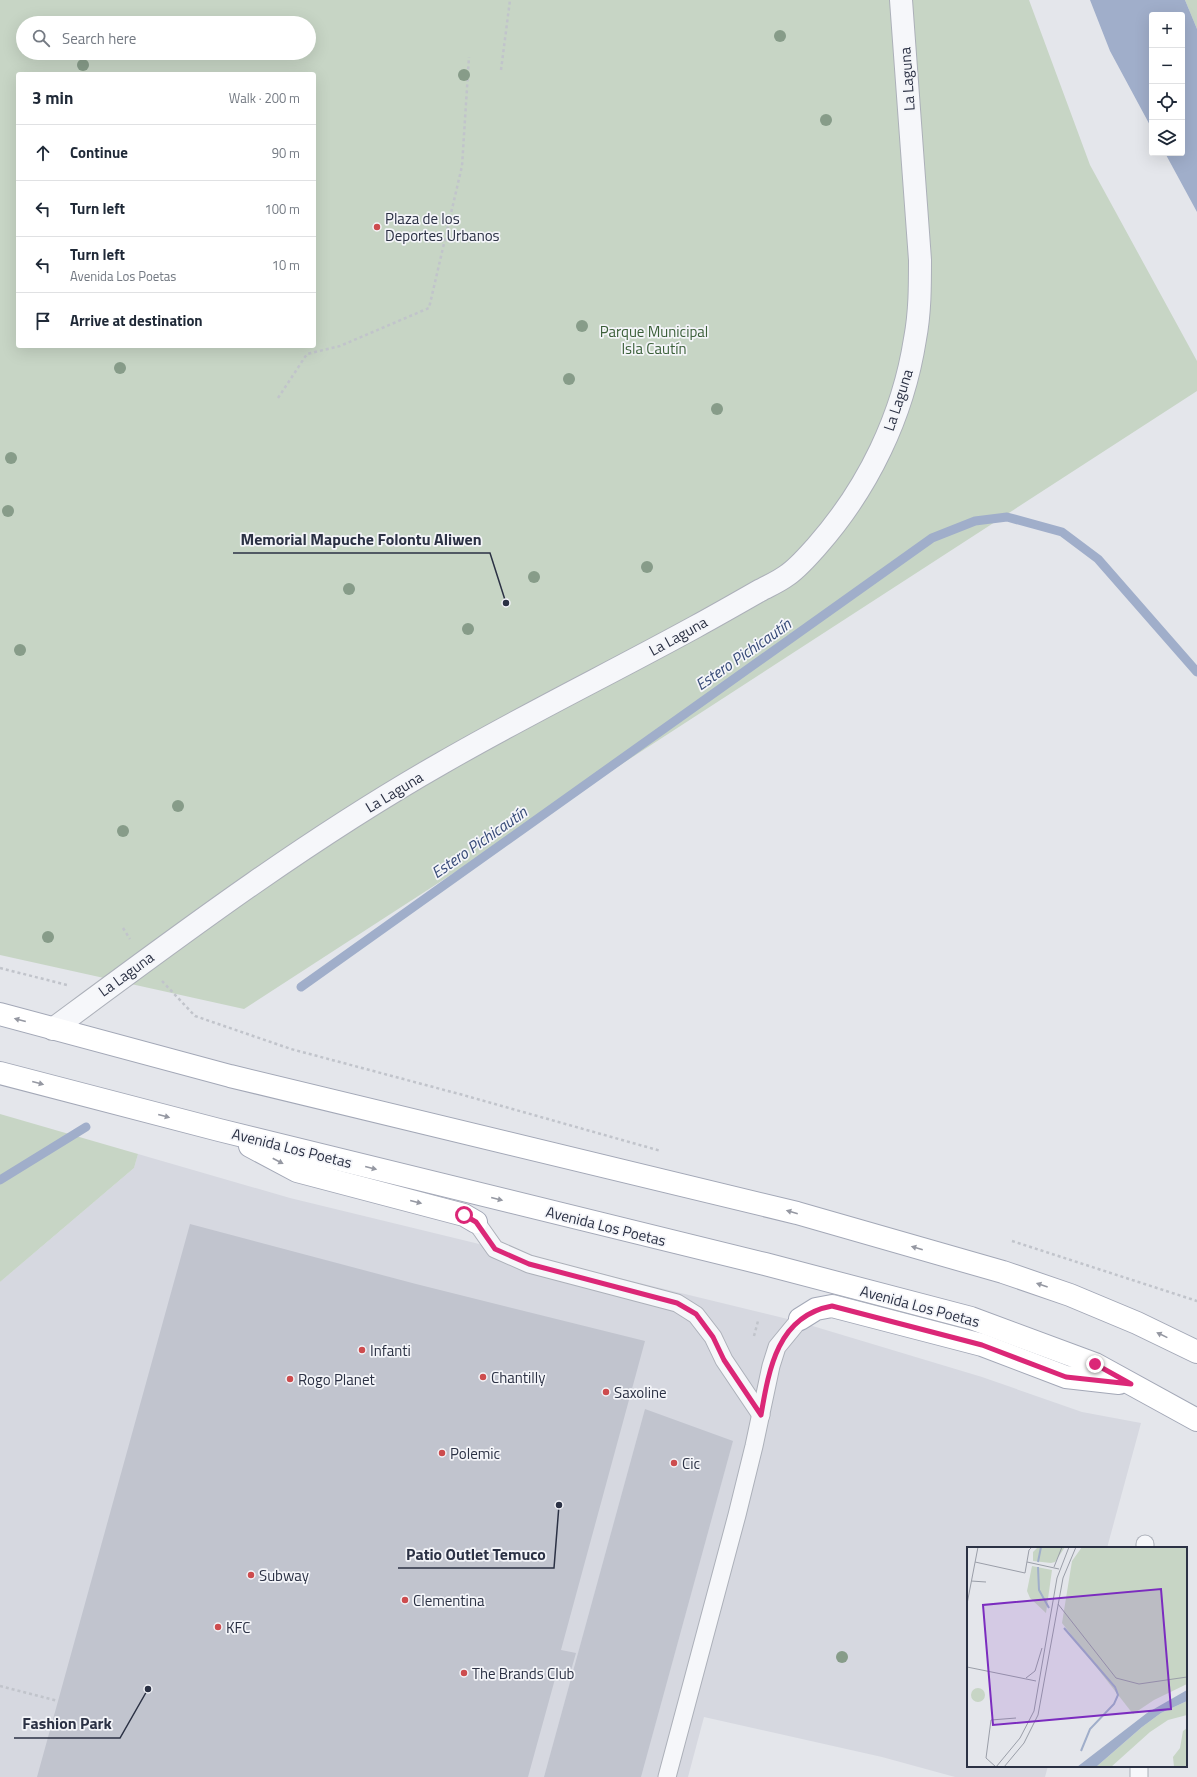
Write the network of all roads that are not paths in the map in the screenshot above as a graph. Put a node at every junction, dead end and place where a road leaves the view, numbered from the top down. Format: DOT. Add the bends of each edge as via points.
graph roads {
  1 [pos="901,0"];
  2 [pos="0,1014"];
  3 [pos="53,1029"];
  4 [pos="0,1073"];
  5 [pos="219,1130"];
  6 [pos="476,1222"];
  7 [pos="800,1319"];
  8 [pos="1197,1352"];
  9 [pos="1131,1384"];
  10 [pos="761,1415"];
  11 [pos="1197,1420"];
  12 [pos="667,1777"];
  1 -- 3 [label="street, La Laguna" via="920,260 915,339 896,415 862,485 840,518 788,575 612,673 455,756 359,812 229,899"];
  3 -- 2 [label="main road, one-way"];
  8 -- 3 [label="main road, one-way" via="1070,1295 1010,1274 796,1213 230,1076"];
  4 -- 5 [label="main road, Avenida Los Poetas, one-way"];
  5 -- 6 [label="main road, one-way" via="297,1171 464,1215"];
  5 -- 9 [label="main road, Avenida Los Poetas, one-way" via="765,1264 970,1318 1095,1364"];
  6 -- 10 [label="lane" via="495,1249 507,1256 677,1303 696,1314"];
  7 -- 9 [label="main road" via="816,1309 832,1306 982,1345 1066,1377"];
  7 -- 10 [label="lane" via="778,1347 766,1384"];
  9 -- 11 [label="main road, Avenida Los Poetas"];
  10 -- 12 [label="lane"];
}
